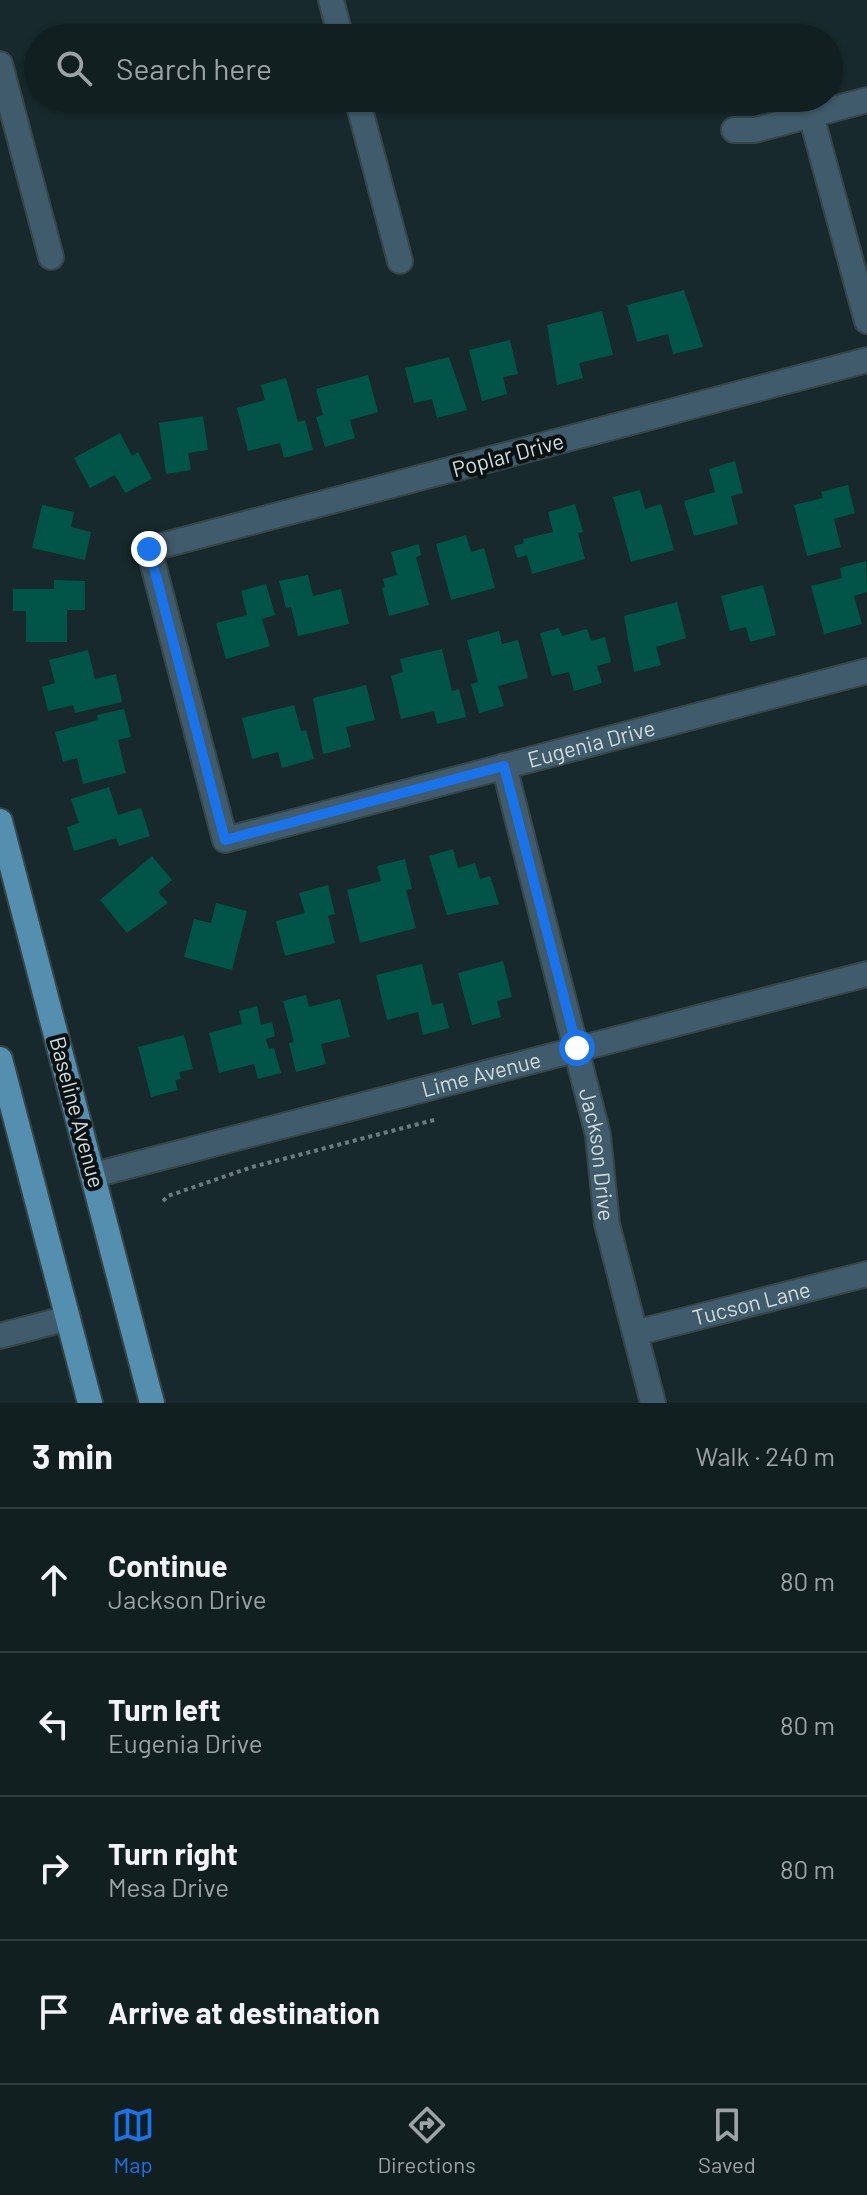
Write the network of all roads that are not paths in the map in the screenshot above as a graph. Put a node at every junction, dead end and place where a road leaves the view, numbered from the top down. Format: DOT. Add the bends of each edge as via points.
graph roads {
  1 [pos="331,0"];
  2 [pos="337,24"];
  3 [pos="0,64"];
  4 [pos="867,100"];
  5 [pos="843,106"];
  6 [pos="361,112"];
  7 [pos="822,112"];
  8 [pos="811,115"];
  9 [pos="734,130"];
  10 [pos="51,257"];
  11 [pos="400,261"];
  12 [pos="867,321"];
  13 [pos="867,360"];
  14 [pos="867,671"];
  15 [pos="504,766"];
  16 [pos="0,821"];
  17 [pos="225,840"];
  18 [pos="867,974"];
  19 [pos="577,1048"];
  20 [pos="0,1059"];
  21 [pos="94,1175"];
  22 [pos="867,1274"];
  23 [pos="68,1318"];
  24 [pos="635,1333"];
  25 [pos="0,1336"];
  26 [pos="90,1403"];
  27 [pos="152,1403"];
  28 [pos="653,1403"];
  1 -- 2 [label="street"];
  3 -- 10 [label="street"];
  4 -- 5 [label="street"];
  6 -- 11 [label="street"];
  7 -- 8 [label="street"];
  8 -- 9 [label="street" via="755,130"];
  8 -- 12 [label="street"];
  13 -- 17 [label="street, Poplar Drive" via="149,549"];
  14 -- 15 [label="street, Eugenia Drive"];
  15 -- 17 [label="street, Eugenia Drive"];
  15 -- 19 [label="street, Jackson Drive"];
  16 -- 21 [label="main road, Baseline Avenue"];
  18 -- 19 [label="street, Lime Avenue"];
  19 -- 21 [label="street, Lime Avenue"];
  19 -- 24 [label="street, Jackson Drive" via="598,1135 607,1224"];
  20 -- 23 [label="main road"];
  21 -- 27 [label="main road, Baseline Avenue"];
  22 -- 24 [label="street, Tucson Lane"];
  23 -- 25 [label="street"];
  23 -- 26 [label="main road"];
  24 -- 28 [label="street, Jackson Drive"];
}
